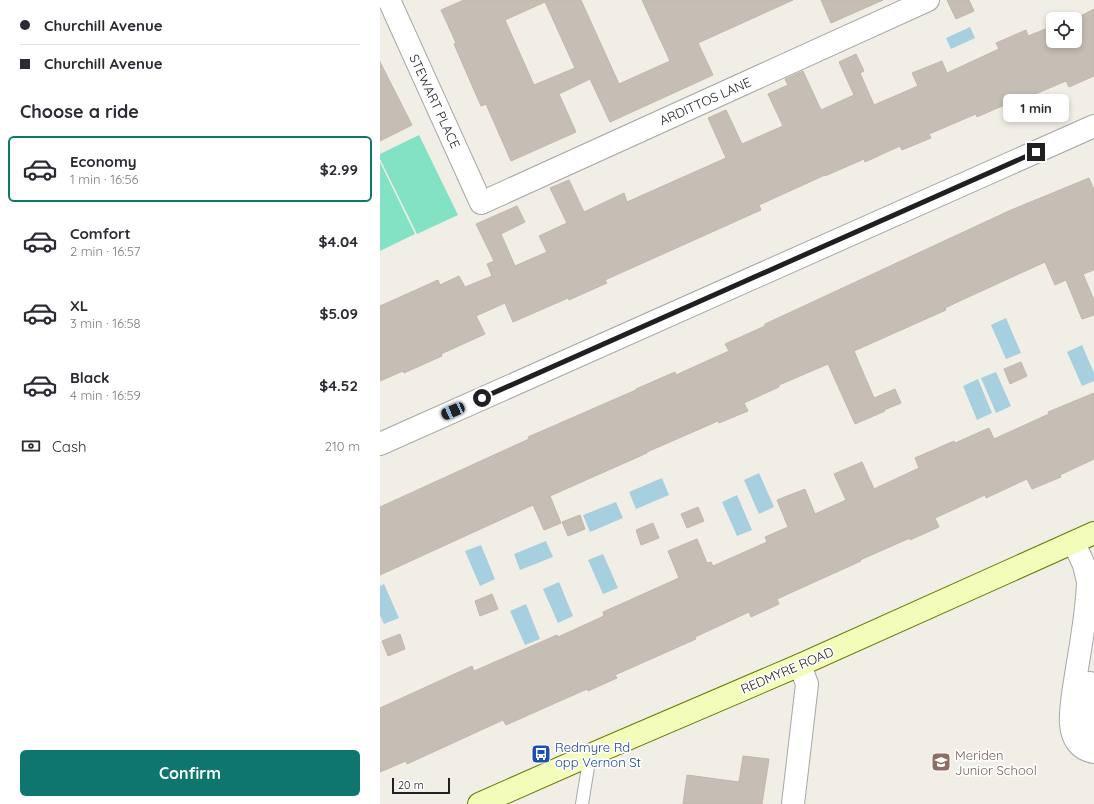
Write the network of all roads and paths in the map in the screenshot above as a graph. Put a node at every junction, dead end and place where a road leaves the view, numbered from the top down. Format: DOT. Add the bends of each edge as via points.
graph roads {
  1 [pos="389,0"];
  2 [pos="928,0"];
  3 [pos="1094,126"];
  4 [pos="481,203"];
  5 [pos="380,444"];
  6 [pos="1088,539"];
  7 [pos="1094,652"];
  8 [pos="800,665"];
  9 [pos="1094,732"];
  10 [pos="1094,752"];
  11 [pos="590,755"];
  12 [pos="479,804"];
  13 [pos="582,804"];
  14 [pos="792,804"];
  1 -- 4 [label="street, STEWART PLACE"];
  2 -- 4 [label="street, ARDITTOS LANE"];
  3 -- 5 [label="street"];
  6 -- 8 [label="main road, REDMYRE ROAD"];
  6 -- 10 [label="street" via="1084,564 1088,582 1071,725 1080,746"];
  7 -- 9 [label="street" via="1087,710 1089,725"];
  8 -- 11 [label="main road, REDMYRE ROAD"];
  8 -- 14 [label="street" via="807,684"];
  11 -- 12 [label="main road, REDMYRE ROAD"];
  11 -- 13 [label="lane"];
}
